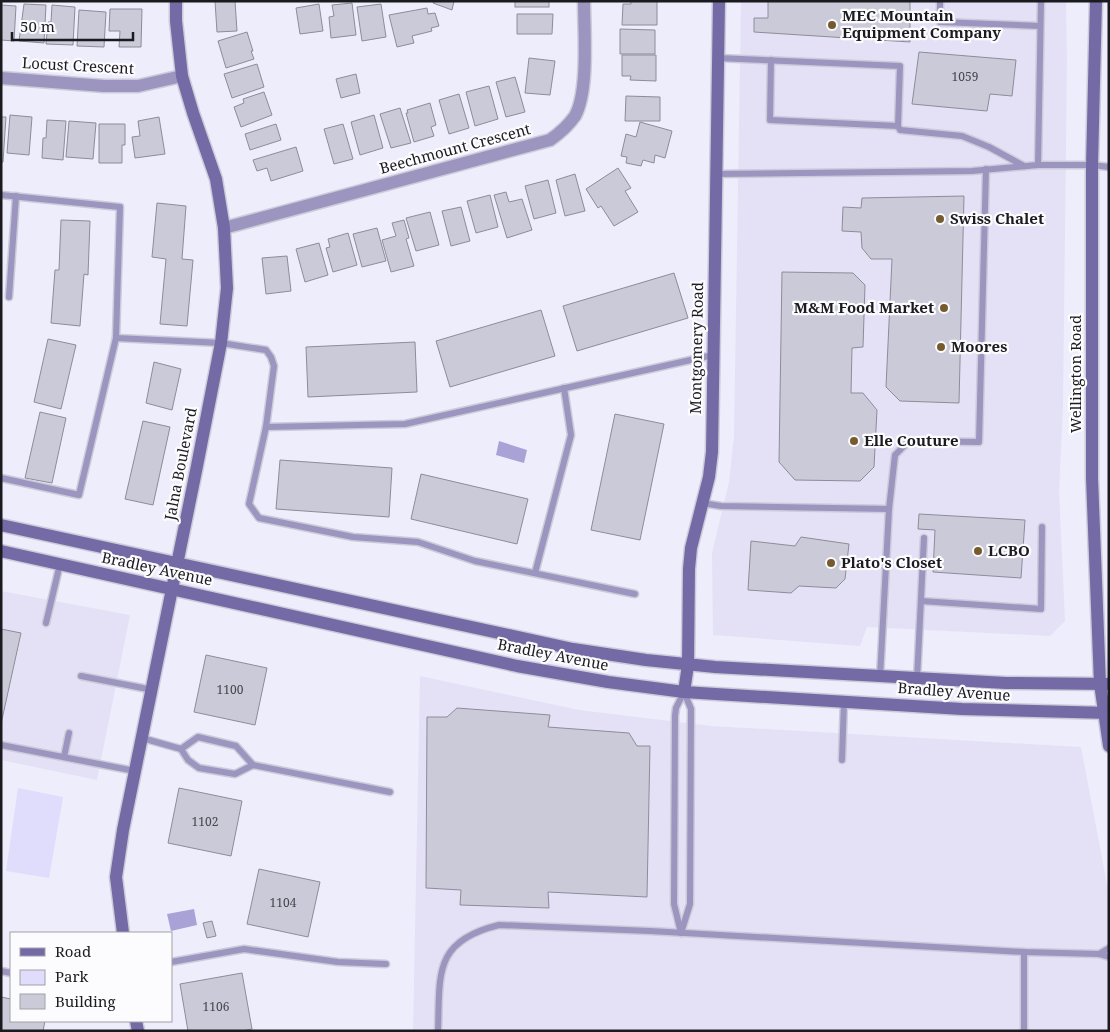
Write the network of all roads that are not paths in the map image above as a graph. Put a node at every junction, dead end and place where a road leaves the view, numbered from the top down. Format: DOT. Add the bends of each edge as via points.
graph roads {
  1 [pos="176,1"];
  2 [pos="584,1"];
  3 [pos="719,1"];
  4 [pos="940,1"];
  5 [pos="1041,1"];
  6 [pos="1096,1"];
  7 [pos="1040,26"];
  8 [pos="718,58"];
  9 [pos="771,60"];
  10 [pos="182,76"];
  11 [pos="1,78"];
  12 [pos="898,126"];
  13 [pos="1038,165"];
  14 [pos="1092,165"];
  15 [pos="1024,166"];
  16 [pos="1109,167"];
  17 [pos="986,169"];
  18 [pos="716,174"];
  19 [pos="1,195"];
  20 [pos="16,196"];
  21 [pos="224,228"];
  22 [pos="9,298"];
  23 [pos="116,338"];
  24 [pos="221,343"];
  25 [pos="713,355"];
  26 [pos="564,388"];
  27 [pos="266,427"];
  28 [pos="1,478"];
  29 [pos="702,503"];
  30 [pos="889,509"];
  31 [pos="1,525"];
  32 [pos="1042,527"];
  33 [pos="924,538"];
  34 [pos="1,552"];
  35 [pos="60,564"];
  36 [pos="178,564"];
  37 [pos="535,573"];
  38 [pos="173,590"];
  39 [pos="635,594"];
  40 [pos="921,601"];
  41 [pos="46,623"];
  42 [pos="688,665"];
  43 [pos="81,676"];
  44 [pos="880,677"];
  45 [pos="917,679"];
  46 [pos="1104,684"];
  47 [pos="153,690"];
  48 [pos="684,692"];
  49 [pos="844,701"];
  50 [pos="1106,713"];
  51 [pos="69,733"];
  52 [pos="142,738"];
  53 [pos="1,745"];
  54 [pos="1109,746"];
  55 [pos="181,749"];
  56 [pos="64,758"];
  57 [pos="842,760"];
  58 [pos="254,765"];
  59 [pos="135,771"];
  60 [pos="390,792"];
  61 [pos="123,932"];
  62 [pos="681,933"];
  63 [pos="1109,948"];
  64 [pos="1024,952"];
  65 [pos="1100,954"];
  66 [pos="1109,957"];
  67 [pos="172,962"];
  68 [pos="386,964"];
  69 [pos="438,1031"];
  70 [pos="1024,1031"];
  1 -- 10 [label="main road, Jalna Boulevard"];
  2 -- 21 [label="street, Beechmount Crescent" via="581,98 564,130 550,140"];
  3 -- 8 [label="main road, Montgomery Road"];
  4 -- 7 [label="lane" via="940,22"];
  5 -- 7 [label="lane"];
  6 -- 14 [label="main road, Wellington Road"];
  7 -- 13 [label="lane"];
  8 -- 9 [label="lane"];
  8 -- 18 [label="main road, Montgomery Road"];
  9 -- 12 [label="lane" via="770,120"];
  9 -- 12 [label="lane" via="900,66"];
  10 -- 11 [label="street, Locust Crescent" via="138,86"];
  10 -- 21 [label="main road, Jalna Boulevard" via="216,179"];
  12 -- 15 [label="lane" via="904,131 962,136"];
  13 -- 14 [label="lane"];
  13 -- 15 [label="lane"];
  14 -- 16 [label="lane"];
  14 -- 46 [label="main road, Wellington Road" via="1092,488"];
  15 -- 17 [label="lane"];
  17 -- 18 [label="lane"];
  17 -- 30 [label="lane" via="979,442 909,441 895,454"];
  18 -- 25 [label="main road, Montgomery Road"];
  19 -- 20 [label="lane"];
  20 -- 22 [label="lane"];
  20 -- 23 [label="lane" via="120,207"];
  21 -- 24 [label="main road, Jalna Boulevard" via="227,288"];
  23 -- 24 [label="lane"];
  23 -- 28 [label="lane" via="79,495"];
  24 -- 27 [label="lane" via="266,350 271,357 274,366"];
  24 -- 36 [label="main road, Jalna Boulevard"];
  25 -- 26 [label="lane"];
  25 -- 29 [label="main road, Montgomery Road" via="712,452"];
  26 -- 27 [label="lane" via="406,424"];
  26 -- 37 [label="lane" via="570,435"];
  27 -- 37 [label="lane" via="249,504 258,518 353,537 418,542 475,561"];
  29 -- 30 [label="lane"];
  29 -- 42 [label="main road, Montgomery Road" via="689,569"];
  30 -- 44 [label="lane"];
  31 -- 36 [label="main road, Bradley Avenue"];
  32 -- 40 [label="lane" via="1041,609"];
  33 -- 40 [label="lane"];
  34 -- 35 [label="main road, Bradley Avenue"];
  35 -- 38 [label="main road, Bradley Avenue"];
  35 -- 41 [label="lane"];
  36 -- 38 [label="main road, Jalna Boulevard"];
  36 -- 42 [label="main road, Bradley Avenue" via="573,649"];
  37 -- 39 [label="lane"];
  38 -- 47 [label="main road, Jalna Boulevard"];
  38 -- 48 [label="main road, Bradley Avenue" via="536,669"];
  40 -- 45 [label="lane"];
  42 -- 44 [label="main road, Bradley Avenue"];
  42 -- 48 [label="main road, Montgomery Road"];
  43 -- 47 [label="lane"];
  44 -- 45 [label="main road, Bradley Avenue"];
  45 -- 46 [label="main road, Bradley Avenue"];
  46 -- 50 [label="main road, Wellington Road"];
  47 -- 52 [label="main road, Jalna Boulevard"];
  48 -- 49 [label="main road, Bradley Avenue"];
  48 -- 62 [label="lane" via="691,709 690,904"];
  48 -- 62 [label="lane" via="675,716 674,904"];
  49 -- 50 [label="main road, Bradley Avenue" via="962,709"];
  49 -- 57 [label="lane"];
  50 -- 54 [label="main road, Wellington Road"];
  51 -- 56 [label="lane"];
  52 -- 55 [label="lane"];
  52 -- 59 [label="main road, Jalna Boulevard"];
  53 -- 56 [label="lane"];
  55 -- 58 [label="lane" via="199,768 235,774"];
  55 -- 58 [label="lane" via="198,737 236,746"];
  56 -- 59 [label="lane"];
  58 -- 60 [label="lane"];
  59 -- 61 [label="main road, Jalna Boulevard" via="116,878"];
  62 -- 64 [label="lane"];
  62 -- 69 [label="lane" via="520,925 499,925 479,930 463,938 447,955 440,977"];
  63 -- 65 [label="lane"];
  64 -- 65 [label="lane"];
  64 -- 70 [label="lane"];
  65 -- 66 [label="lane"];
  67 -- 68 [label="lane" via="244,949 338,962"];
}
